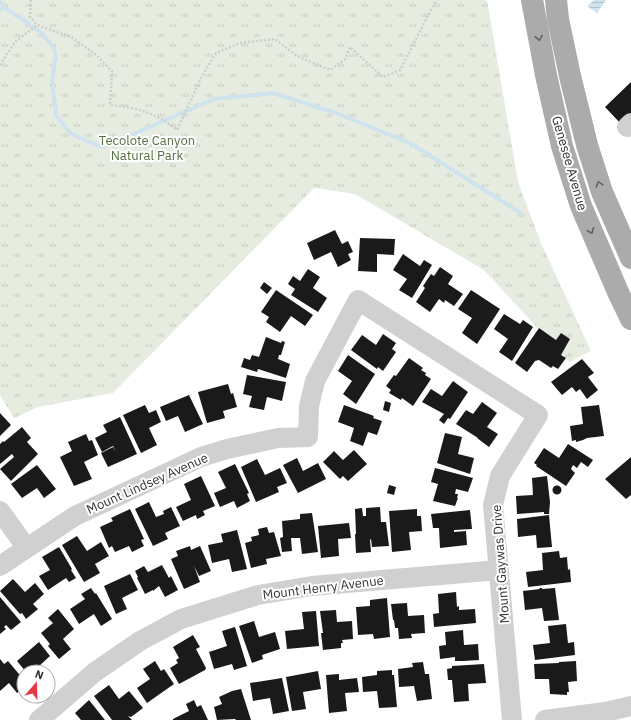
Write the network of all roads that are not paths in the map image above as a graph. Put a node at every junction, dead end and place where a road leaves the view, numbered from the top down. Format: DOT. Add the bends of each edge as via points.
graph roads {
  1 [pos="532,0"];
  2 [pos="556,0"];
  3 [pos="631,258"];
  4 [pos="631,319"];
  5 [pos="308,437"];
  6 [pos="0,511"];
  7 [pos="26,547"];
  8 [pos="0,566"];
  9 [pos="499,570"];
  10 [pos="631,706"];
  11 [pos="39,720"];
  12 [pos="512,720"];
  13 [pos="545,720"];
  1 -- 4 [label="main road, Genesee Avenue, one-way" via="561,139 581,206"];
  3 -- 2 [label="main road, Genesee Avenue, one-way" via="602,192 587,145 570,76"];
  5 -- 7 [label="street, Mount Lindsey Avenue" via="278,438 201,457 75,516"];
  5 -- 9 [label="street, Mount Gaywas Drive" via="309,406 315,380 358,300 538,415 500,476 493,505"];
  6 -- 7 [label="street"];
  7 -- 8 [label="street, Mount Lindsey Avenue"];
  9 -- 11 [label="street, Mount Henry Avenue" via="312,586 258,595 181,619 140,641 95,672"];
  9 -- 12 [label="street, Mount Gaywas Drive"];
  10 -- 13 [label="street"];
}
